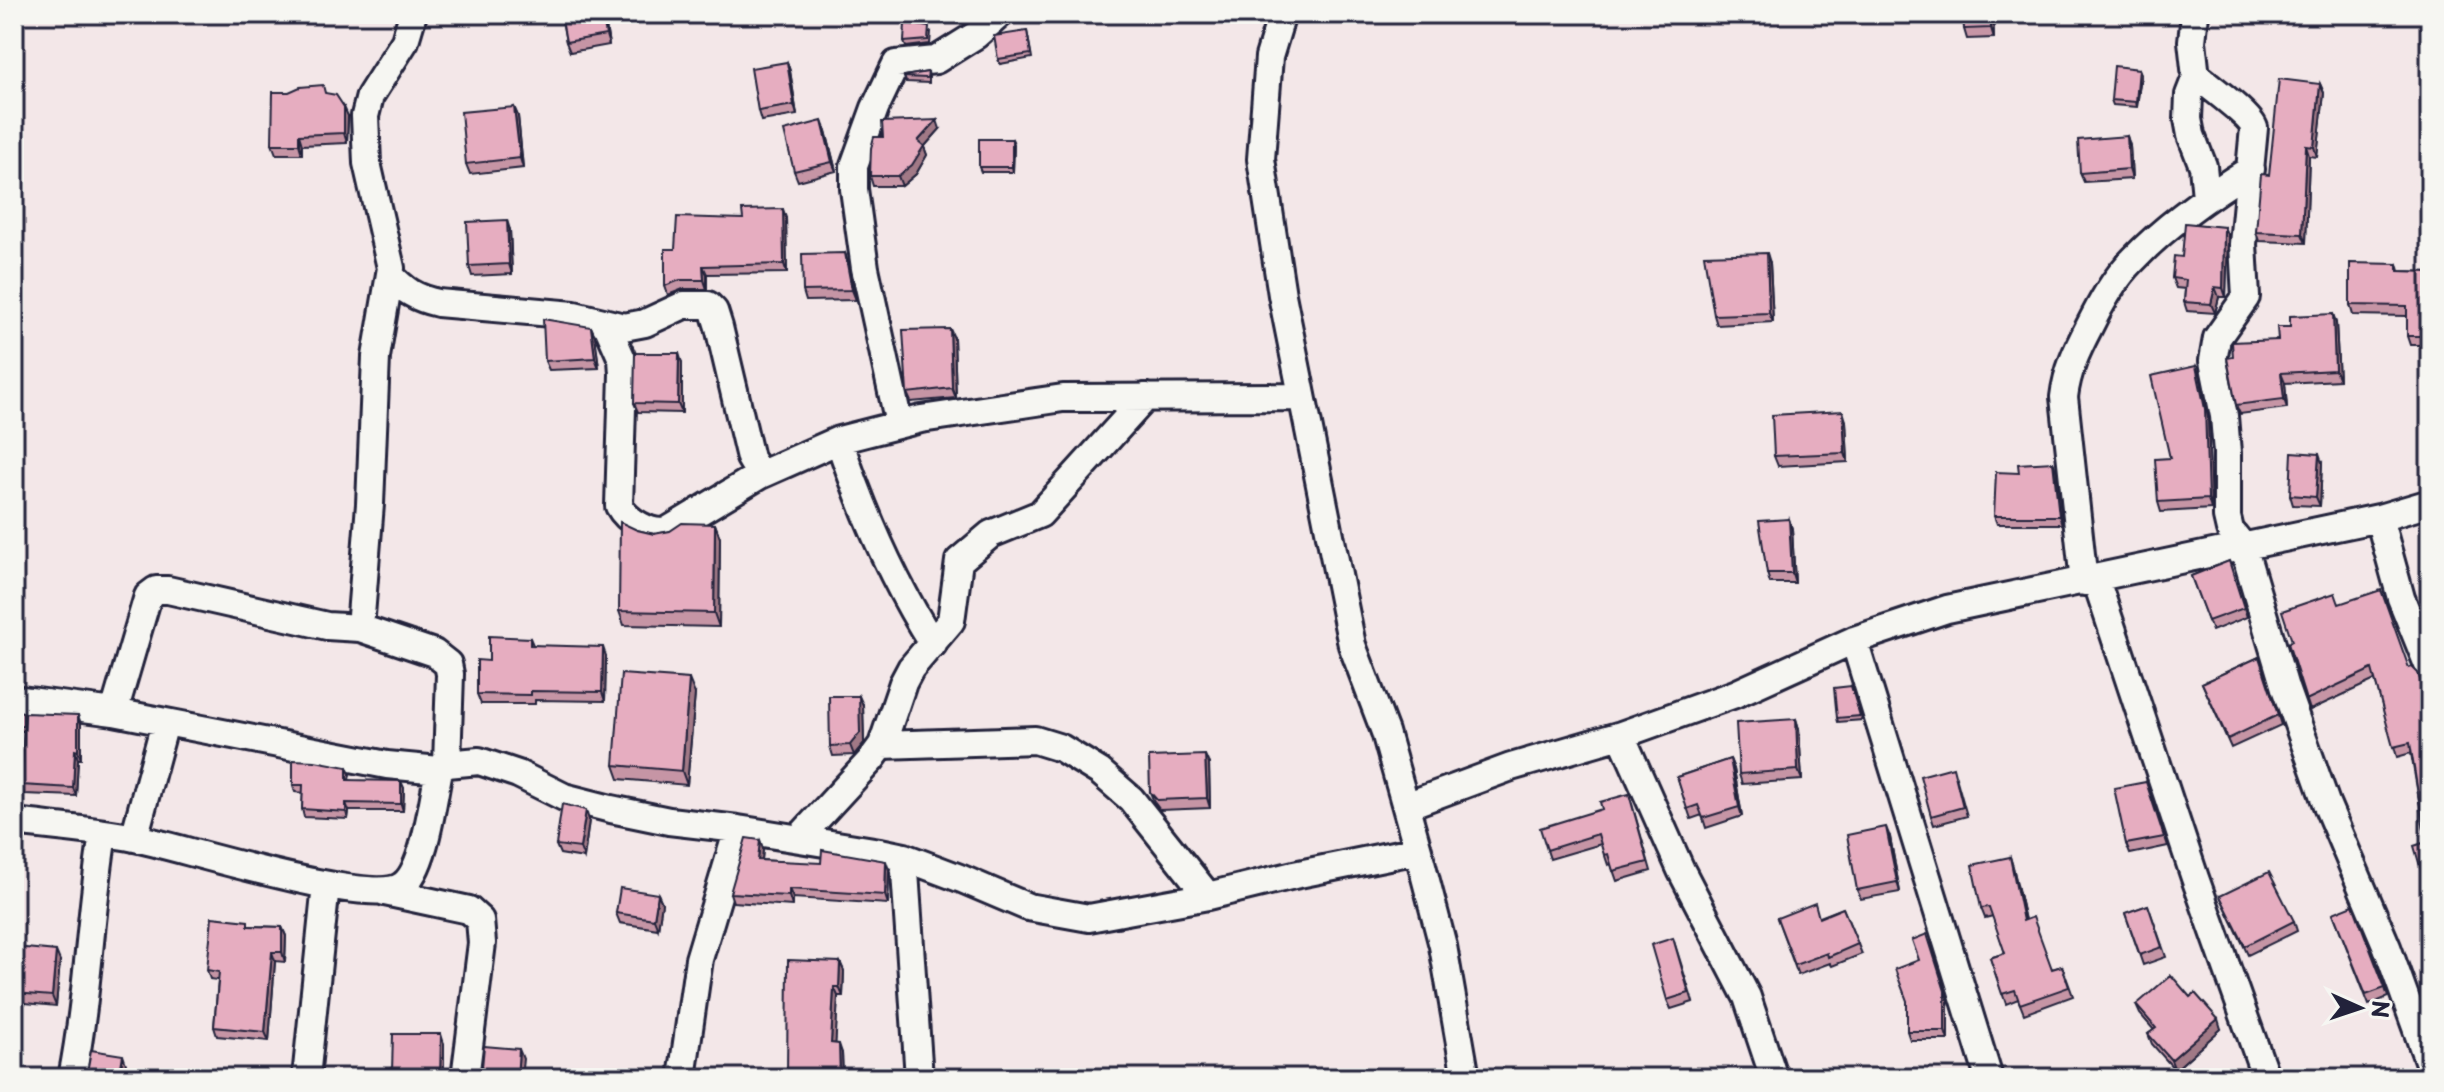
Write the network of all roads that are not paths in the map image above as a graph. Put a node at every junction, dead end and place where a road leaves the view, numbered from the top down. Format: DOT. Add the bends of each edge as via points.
graph roads {
  1 [pos="413,14"];
  2 [pos="1000,14"];
  3 [pos="1260,14"];
  4 [pos="1282,14"];
  5 [pos="2195,14"];
  6 [pos="1269,57"];
  7 [pos="2196,75"];
  8 [pos="2251,169"];
  9 [pos="2206,197"];
  10 [pos="390,275"];
  11 [pos="607,325"];
  12 [pos="1146,397"];
  13 [pos="1302,397"];
  14 [pos="899,424"];
  15 [pos="839,440"];
  16 [pos="760,475"];
  17 [pos="2430,503"];
  18 [pos="2379,518"];
  19 [pos="2243,546"];
  20 [pos="2090,581"];
  21 [pos="360,628"];
  22 [pos="1854,640"];
  23 [pos="933,644"];
  24 [pos="2430,670"];
  25 [pos="14,699"];
  26 [pos="114,712"];
  27 [pos="165,723"];
  28 [pos="1621,735"];
  29 [pos="882,745"];
  30 [pos="443,767"];
  31 [pos="1406,806"];
  32 [pos="14,822"];
  33 [pos="738,829"];
  34 [pos="103,834"];
  35 [pos="134,838"];
  36 [pos="799,838"];
  37 [pos="1418,850"];
  38 [pos="904,857"];
  39 [pos="326,885"];
  40 [pos="385,892"];
  41 [pos="1208,896"];
  42 [pos="2430,1066"];
  43 [pos="72,1078"];
  44 [pos="306,1078"];
  45 [pos="465,1078"];
  46 [pos="682,1078"];
  47 [pos="919,1078"];
  48 [pos="1466,1078"];
  49 [pos="1774,1078"];
  50 [pos="1989,1078"];
  51 [pos="2266,1078"];
  1 -- 10 [label="street" via="365,116 367,163"];
  2 -- 14 [label="street" via="936,60 896,64 854,166 865,268"];
  3 -- 6 [label="street"];
  4 -- 6 [label="street"];
  5 -- 7 [label="street"];
  6 -- 13 [label="street" via="1261,159"];
  7 -- 8 [label="street" via="2252,121"];
  7 -- 9 [label="street" via="2188,119 2203,166"];
  8 -- 9 [label="street"];
  8 -- 19 [label="street" via="2243,244 2246,297 2217,338 2213,361 2225,429 2227,517"];
  9 -- 20 [label="street" via="2133,260 2107,293 2066,379 2064,397"];
  10 -- 11 [label="street" via="405,292 429,301 574,315"];
  10 -- 21 [label="street" via="376,357"];
  11 -- 16 [label="street" via="645,323 684,305 708,305 719,327 750,458"];
  11 -- 16 [label="street" via="622,359 623,513 654,532 667,531"];
  12 -- 13 [label="street"];
  12 -- 14 [label="street" via="1063,398"];
  12 -- 23 [label="street" via="1040,514 991,534 959,561 951,621"];
  13 -- 31 [label="street" via="1352,645"];
  14 -- 15 [label="street"];
  15 -- 16 [label="street"];
  15 -- 23 [label="street" via="861,504 906,601"];
  17 -- 18 [label="street"];
  18 -- 19 [label="street"];
  18 -- 24 [label="street" via="2401,598"];
  19 -- 20 [label="street"];
  19 -- 42 [label="street" via="2326,803"];
  20 -- 22 [label="street" via="1947,609"];
  20 -- 51 [label="street"];
  21 -- 26 [label="street" via="327,626 156,590 148,596"];
  21 -- 30 [label="street" via="434,653 448,664 452,686"];
  22 -- 28 [label="street" via="1735,694"];
  22 -- 50 [label="street"];
  23 -- 29 [label="street" via="903,683"];
  25 -- 26 [label="street"];
  26 -- 27 [label="street"];
  27 -- 30 [label="street" via="387,765"];
  27 -- 35 [label="street"];
  28 -- 31 [label="street" via="1511,767"];
  28 -- 49 [label="street" via="1681,870 1747,997"];
  29 -- 36 [label="street"];
  29 -- 41 [label="street" via="1049,742 1100,772 1131,799"];
  30 -- 33 [label="street" via="462,761 485,763 564,797 669,821"];
  30 -- 40 [label="street" via="410,880"];
  31 -- 37 [label="street"];
  32 -- 34 [label="street"];
  33 -- 36 [label="street"];
  33 -- 46 [label="street" via="699,959"];
  34 -- 35 [label="street"];
  34 -- 43 [label="street"];
  35 -- 39 [label="street"];
  36 -- 38 [label="street"];
  37 -- 41 [label="street"];
  37 -- 48 [label="street" via="1443,946"];
  38 -- 41 [label="street" via="1028,907 1071,916 1089,918"];
  38 -- 47 [label="street"];
  39 -- 40 [label="street"];
  39 -- 44 [label="street"];
  40 -- 45 [label="street" via="469,910 480,920 482,943"];
}
